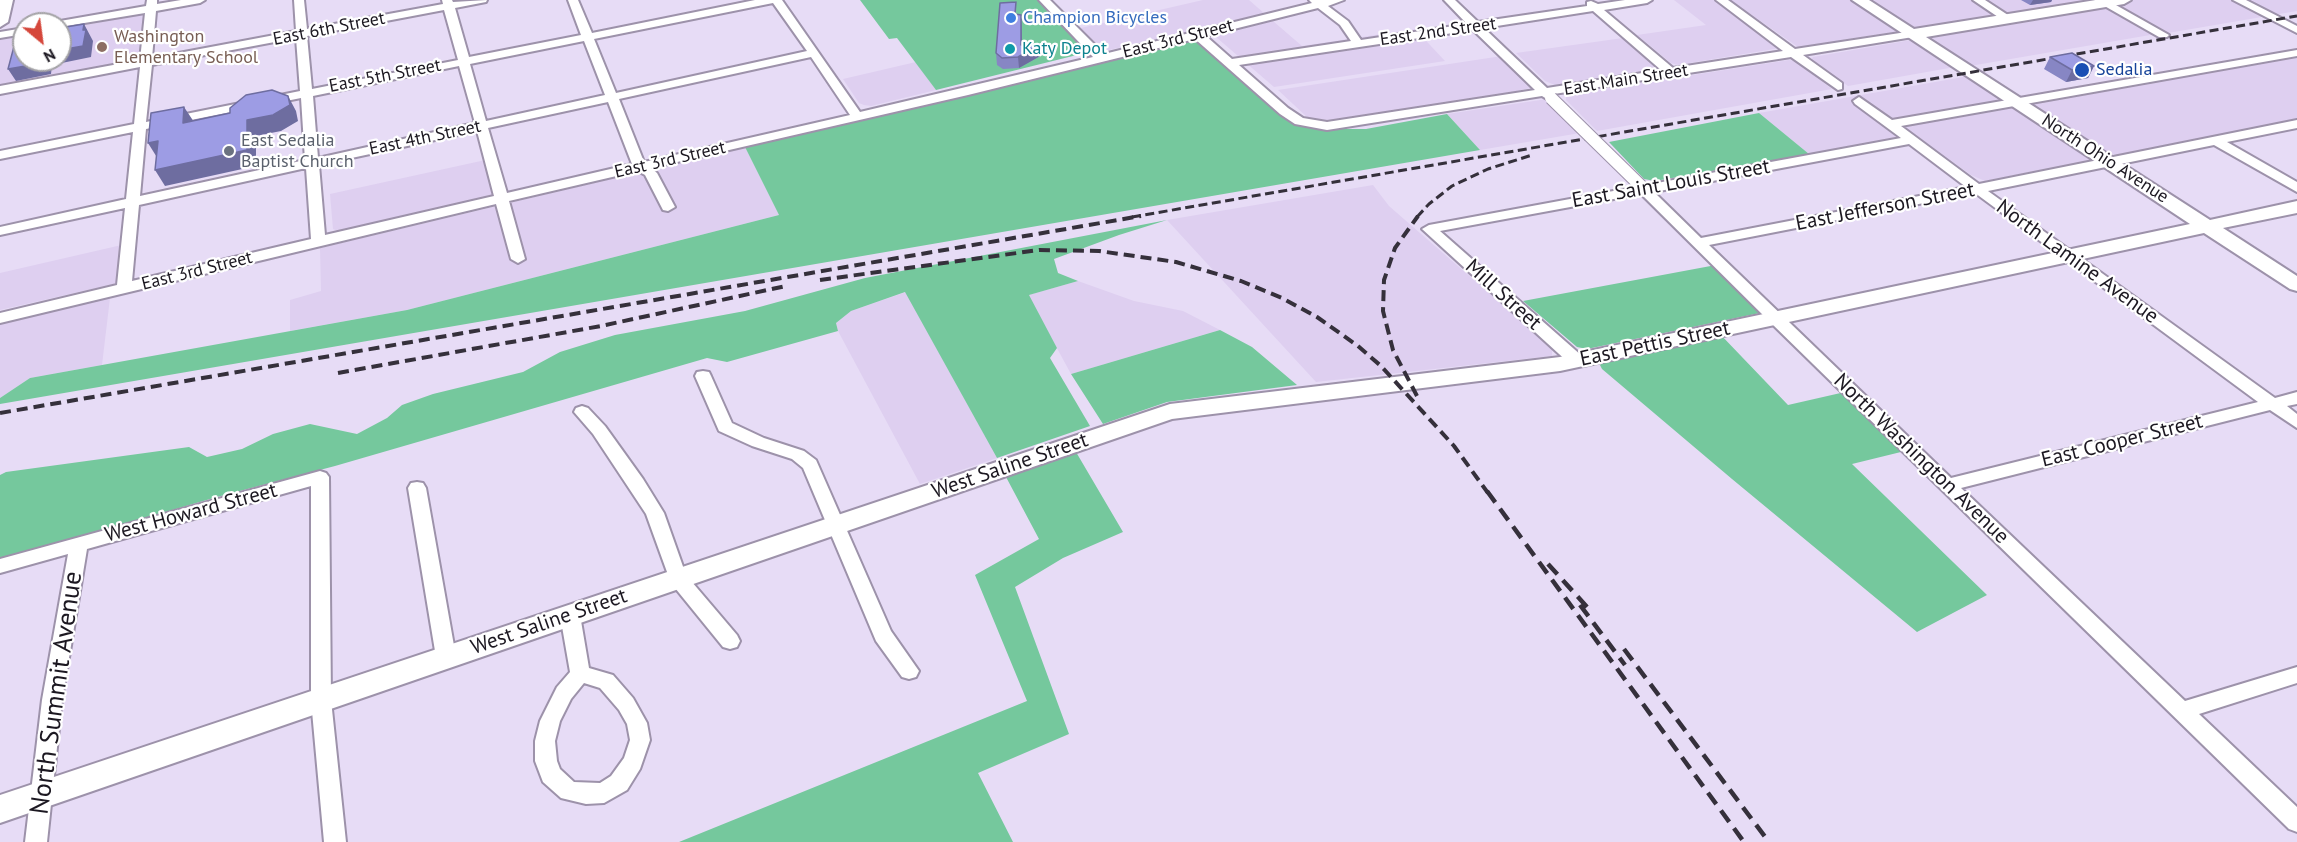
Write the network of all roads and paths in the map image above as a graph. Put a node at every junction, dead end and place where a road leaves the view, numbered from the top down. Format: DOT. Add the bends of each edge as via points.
graph roads {
  1 [pos="6,0"];
  2 [pos="200,0"];
  3 [pos="299,0"];
  4 [pos="482,0"];
  5 [pos="573,0"];
  6 [pos="771,0"];
  7 [pos="777,0"];
  8 [pos="1339,0"];
  9 [pos="1449,0"];
  10 [pos="1585,0"];
  11 [pos="1647,0"];
  12 [pos="1721,0"];
  13 [pos="1859,0"];
  14 [pos="1978,0"];
  15 [pos="2124,0"];
  16 [pos="2238,0"];
  17 [pos="1048,1"];
  18 [pos="1317,2"];
  19 [pos="2102,2"];
  20 [pos="448,3"];
  21 [pos="152,4"];
  22 [pos="1596,8"];
  23 [pos="2008,19"];
  24 [pos="72,21"];
  25 [pos="0,22"];
  26 [pos="1474,26"];
  27 [pos="2297,30"];
  28 [pos="301,34"];
  29 [pos="1198,34"];
  30 [pos="1913,34"];
  31 [pos="588,35"];
  32 [pos="2163,35"];
  33 [pos="1358,43"];
  34 [pos="814,53"];
  35 [pos="1794,53"];
  36 [pos="2297,53"];
  37 [pos="1101,58"];
  38 [pos="464,60"];
  39 [pos="146,63"];
  40 [pos="1229,63"];
  41 [pos="1672,73"];
  42 [pos="1838,86"];
  43 [pos="0,90"];
  44 [pos="306,92"];
  45 [pos="1548,95"];
  46 [pos="613,97"];
  47 [pos="1859,101"];
  48 [pos="2017,102"];
  49 [pos="857,116"];
  50 [pos="1891,124"];
  51 [pos="2297,124"];
  52 [pos="482,125"];
  53 [pos="140,126"];
  54 [pos="1912,140"];
  55 [pos="2215,140"];
  56 [pos="0,155"];
  57 [pos="2109,161"];
  58 [pos="313,162"];
  59 [pos="640,167"];
  60 [pos="2297,188"];
  61 [pos="1644,189"];
  62 [pos="1977,189"];
  63 [pos="503,199"];
  64 [pos="132,202"];
  65 [pos="668,207"];
  66 [pos="2297,207"];
  67 [pos="2208,226"];
  68 [pos="1429,229"];
  69 [pos="0,231"];
  70 [pos="318,241"];
  71 [pos="1697,243"];
  72 [pos="2070,256"];
  73 [pos="518,259"];
  74 [pos="2297,285"];
  75 [pos="124,289"];
  76 [pos="0,318"];
  77 [pos="1775,319"];
  78 [pos="1576,360"];
  79 [pos="703,376"];
  80 [pos="2297,398"];
  81 [pos="2273,404"];
  82 [pos="582,412"];
  83 [pos="2297,422"];
  84 [pos="1099,435"];
  85 [pos="1947,484"];
  86 [pos="417,488"];
  87 [pos="836,525"];
  88 [pos="79,543"];
  89 [pos="0,566"];
  90 [pos="678,578"];
  91 [pos="570,615"];
  92 [pos="730,641"];
  93 [pos="446,657"];
  94 [pos="909,671"];
  95 [pos="579,674"];
  96 [pos="2297,675"];
  97 [pos="321,700"];
  98 [pos="2182,711"];
  99 [pos="41,795"];
  100 [pos="0,809"];
  101 [pos="2297,822"];
  102 [pos="36,842"];
  103 [pos="335,842"];
  1 -- 25 [label="street"];
  2 -- 21 [label="street"];
  3 -- 28 [label="street"];
  4 -- 20 [label="street, East 6th Street"];
  5 -- 31 [label="street"];
  6 -- 31 [label="street, East 5th Street"];
  7 -- 34 [label="street"];
  8 -- 18 [label="street, East 3rd Street"];
  9 -- 26 [label="street, North Washington Avenue"];
  10 -- 22 [label="street"];
  11 -- 22 [label="street, East 2nd Street"];
  12 -- 35 [label="street"];
  13 -- 30 [label="street, North Ohio Avenue"];
  14 -- 23 [label="street"];
  15 -- 19 [label="street"];
  16 -- 27 [label="street"];
  17 -- 37 [label="street"];
  18 -- 29 [label="street, East 3rd Street"];
  18 -- 33 [label="street" via="1344,23"];
  19 -- 23 [label="street"];
  19 -- 32 [label="street"];
  20 -- 28 [label="street, East 6th Street"];
  20 -- 38 [label="street"];
  21 -- 24 [label="street"];
  21 -- 39 [label="street"];
  22 -- 26 [label="street, East 2nd Street"];
  22 -- 41 [label="street"];
  23 -- 30 [label="street"];
  26 -- 33 [label="street, East 2nd Street"];
  26 -- 45 [label="street, North Washington Avenue"];
  28 -- 39 [label="street, East 6th Street"];
  28 -- 44 [label="street"];
  29 -- 37 [label="street, East 3rd Street"];
  29 -- 40 [label="street"];
  30 -- 35 [label="street, East Main Street"];
  30 -- 48 [label="street, North Ohio Avenue"];
  31 -- 38 [label="street, East 5th Street"];
  31 -- 46 [label="street"];
  33 -- 40 [label="street, East 2nd Street"];
  34 -- 46 [label="street, East 4th Street"];
  34 -- 49 [label="street"];
  35 -- 41 [label="street, East Main Street"];
  35 -- 42 [label="street"];
  36 -- 48 [label="street"];
  37 -- 49 [label="street, East 3rd Street"];
  38 -- 44 [label="street, East 5th Street"];
  38 -- 52 [label="street"];
  39 -- 43 [label="street, East 6th Street"];
  39 -- 53 [label="street"];
  40 -- 45 [label="street, East Main Street" via="1284,111 1312,125 1340,126"];
  41 -- 45 [label="street, East Main Street"];
  44 -- 53 [label="street, East 5th Street"];
  44 -- 58 [label="street"];
  45 -- 61 [label="street, North Washington Avenue, bridge"];
  46 -- 52 [label="street, East 4th Street"];
  46 -- 59 [label="street"];
  47 -- 50 [label="street, North Lamine Avenue"];
  48 -- 50 [label="street"];
  48 -- 57 [label="street, North Ohio Avenue"];
  49 -- 59 [label="street, East 3rd Street"];
  50 -- 54 [label="street, North Lamine Avenue"];
  51 -- 55 [label="street, East Jefferson Street"];
  52 -- 58 [label="street, East 4th Street"];
  52 -- 63 [label="street"];
  53 -- 56 [label="street, East 5th Street"];
  53 -- 64 [label="street"];
  54 -- 61 [label="street, East Saint Louis Street"];
  54 -- 62 [label="street, North Lamine Avenue"];
  55 -- 57 [label="street, East Jefferson Street"];
  55 -- 60 [label="street"];
  57 -- 62 [label="street, East Jefferson Street"];
  57 -- 67 [label="street, North Ohio Avenue"];
  58 -- 64 [label="street, East 4th Street"];
  58 -- 70 [label="street"];
  59 -- 63 [label="street, East 3rd Street"];
  59 -- 65 [label="street" via="650,173"];
  61 -- 68 [label="street, East Saint Louis Street"];
  61 -- 71 [label="street, North Washington Avenue"];
  62 -- 71 [label="street, East Jefferson Street"];
  62 -- 72 [label="street, North Lamine Avenue"];
  63 -- 70 [label="street, East 3rd Street"];
  63 -- 73 [label="street"];
  64 -- 69 [label="street, East 4th Street"];
  64 -- 75 [label="street"];
  66 -- 67 [label="street, East Pettis Street"];
  67 -- 72 [label="street, East Pettis Street"];
  67 -- 74 [label="street, North Ohio Avenue"];
  68 -- 78 [label="street, Mill Street"];
  70 -- 75 [label="street, East 3rd Street"];
  71 -- 77 [label="street, North Washington Avenue"];
  72 -- 77 [label="street, East Pettis Street"];
  72 -- 81 [label="street, North Lamine Avenue"];
  75 -- 76 [label="street, East 3rd Street"];
  77 -- 78 [label="street, East Pettis Street"];
  77 -- 85 [label="street, North Washington Avenue"];
  78 -- 84 [label="street, East Pettis Street" via="1523,370 1170,412"];
  79 -- 87 [label="street" via="725,427 798,455 810,464"];
  80 -- 81 [label="street, East Cooper Street"];
  81 -- 83 [label="street, North Lamine Avenue"];
  81 -- 85 [label="street, East Cooper Street"];
  82 -- 90 [label="street" via="599,430 655,513"];
  84 -- 87 [label="street, West Saline Street"];
  85 -- 98 [label="street, North Washington Avenue"];
  86 -- 93 [label="street"];
  87 -- 90 [label="street, West Saline Street"];
  87 -- 94 [label="street" via="883,634"];
  88 -- 89 [label="street, West Howard Street"];
  88 -- 97 [label="street, West Howard Street" via="320,477"];
  88 -- 99 [label="street, North Summit Avenue" via="52,700"];
  90 -- 91 [label="street, West Saline Street"];
  90 -- 92 [label="street"];
  91 -- 93 [label="street, West Saline Street"];
  91 -- 95 [label="street"];
  93 -- 97 [label="street, West Saline Street"];
  95 -- 95 [label="street" via="550,721 546,761 551,775 569,791 604,793 619,783 633,762 640,740 638,723 606,681"];
  96 -- 98 [label="street"];
  97 -- 99 [label="street, West Saline Street"];
  97 -- 103 [label="street"];
  98 -- 101 [label="street, North Washington Avenue"];
  99 -- 100 [label="street, West Saline Street"];
  99 -- 102 [label="street, North Summit Avenue"];
}
